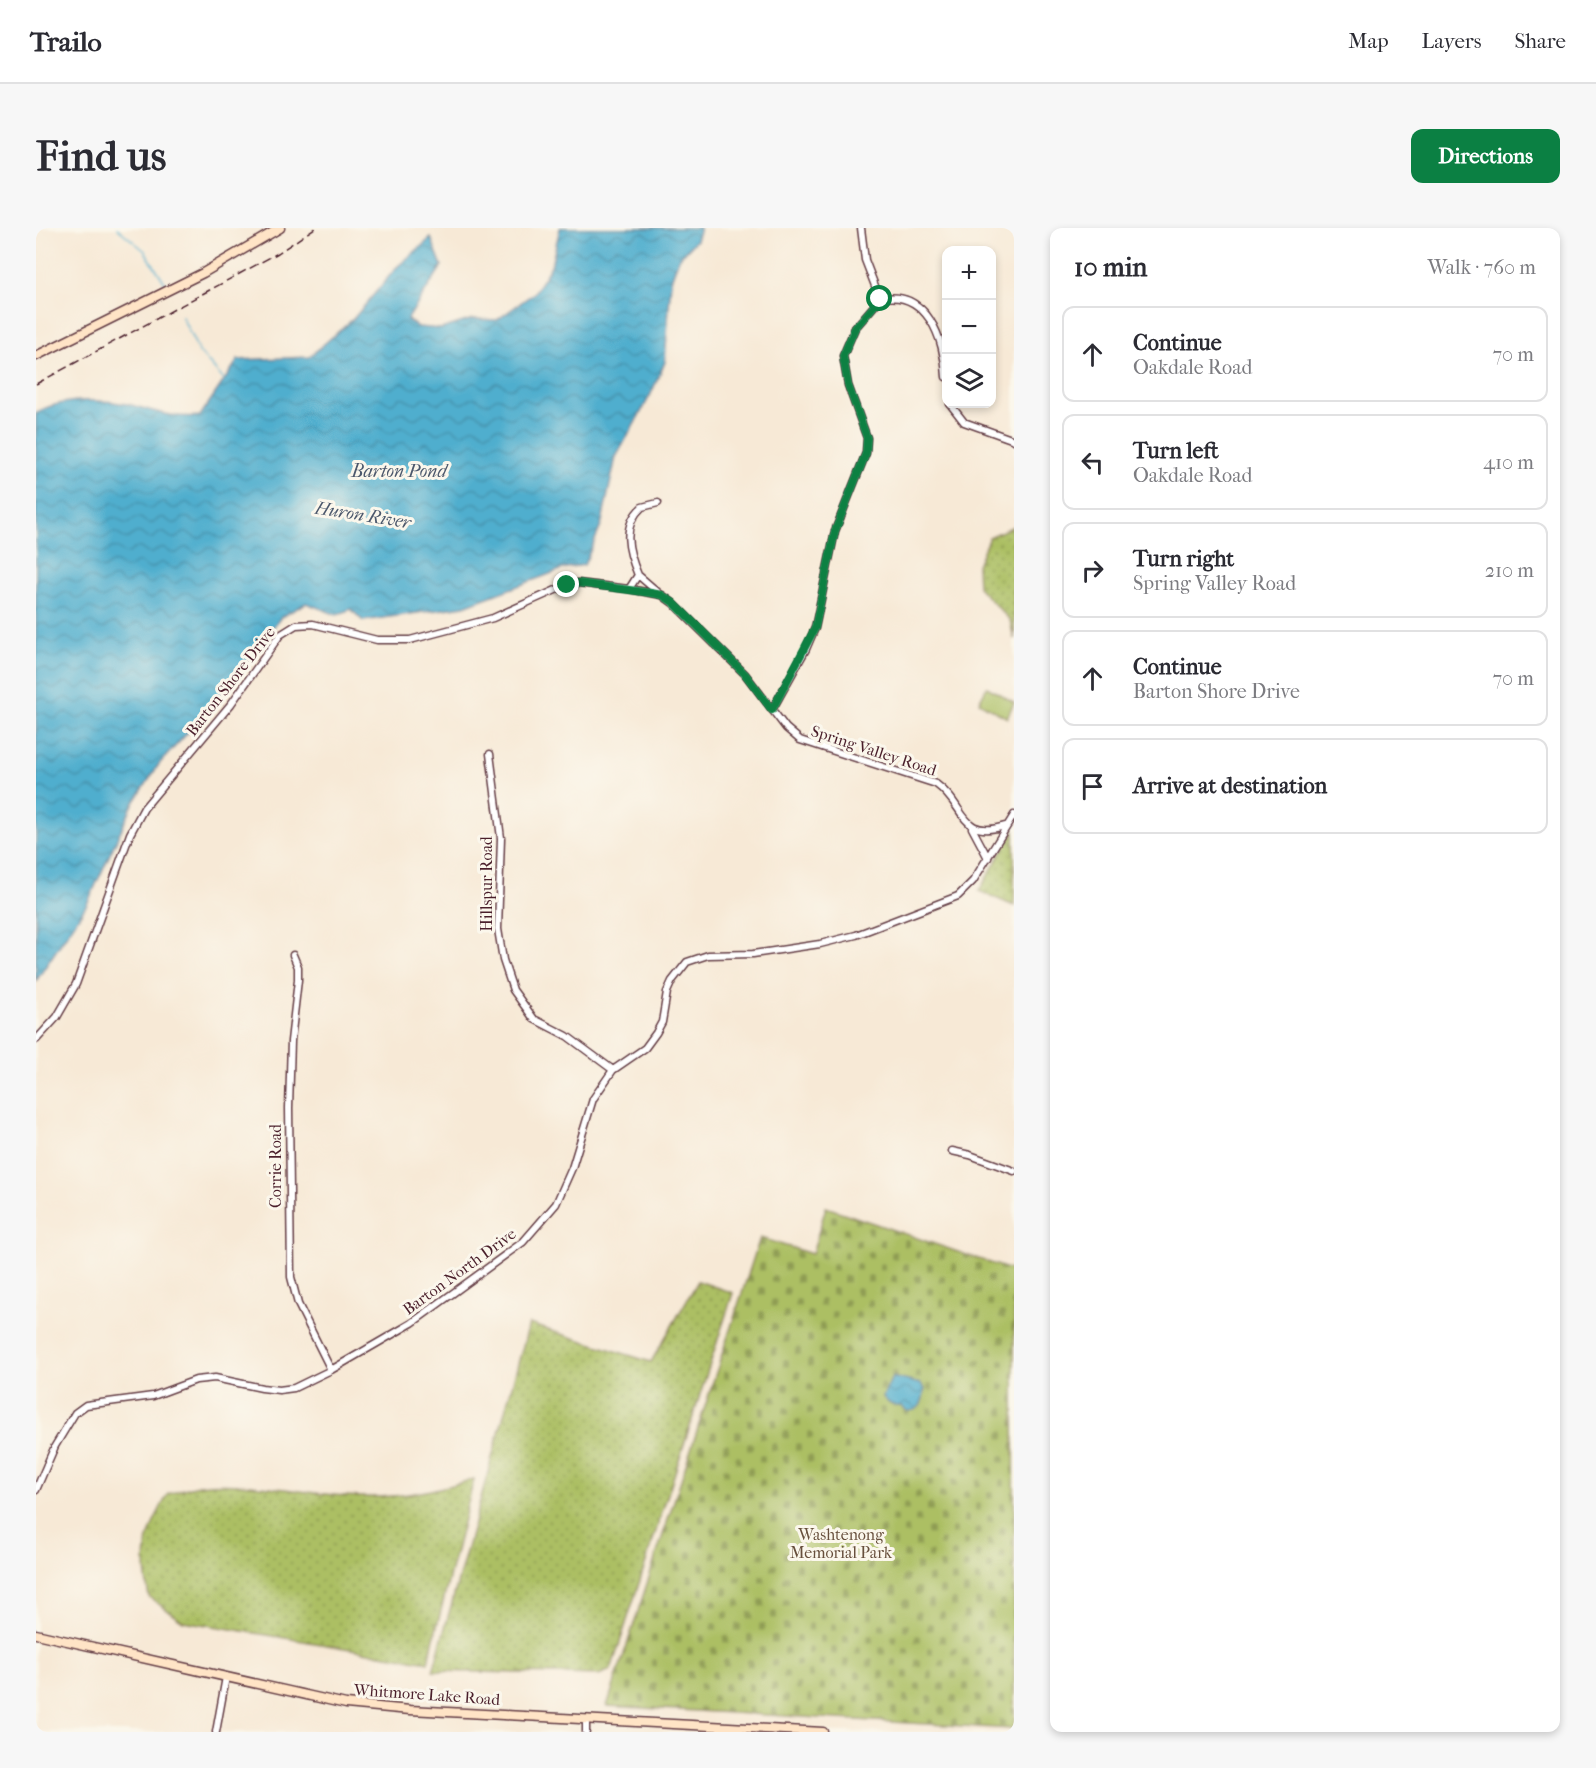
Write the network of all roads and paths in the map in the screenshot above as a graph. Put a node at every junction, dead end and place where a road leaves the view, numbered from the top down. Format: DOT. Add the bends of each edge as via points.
graph roads {
  1 [pos="280,228"];
  2 [pos="861,228"];
  3 [pos="880,299"];
  4 [pos="943,354"];
  5 [pos="36,356"];
  6 [pos="952,408"];
  7 [pos="1014,440"];
  8 [pos="658,503"];
  9 [pos="638,575"];
  10 [pos="629,589"];
  11 [pos="662,595"];
  12 [pos="772,710"];
  13 [pos="490,754"];
  14 [pos="1014,814"];
  15 [pos="1006,826"];
  16 [pos="972,827"];
  17 [pos="988,858"];
  18 [pos="293,955"];
  19 [pos="36,1040"];
  20 [pos="613,1070"];
  21 [pos="952,1151"];
  22 [pos="1014,1171"];
  23 [pos="331,1370"];
  24 [pos="36,1490"];
  25 [pos="36,1634"];
  26 [pos="226,1677"];
  27 [pos="586,1719"];
  28 [pos="216,1732"];
  29 [pos="586,1732"];
  30 [pos="823,1732"];
  1 -- 5 [label="street" via="203,273"];
  2 -- 3 [label="street" via="865,260"];
  3 -- 4 [label="street" via="897,296 923,310 941,340"];
  3 -- 12 [label="street" via="855,328 843,356 848,385 867,438 866,453 835,531 815,628"];
  6 -- 7 [label="street" via="964,422"];
  8 -- 9 [label="street" via="642,507 629,525 627,538"];
  9 -- 10 [label="street"];
  9 -- 11 [label="street"];
  10 -- 11 [label="street, Spring Valley Road"];
  10 -- 19 [label="street, Barton Shore Drive" via="567,585 493,618 410,640 377,640 313,624 296,625 280,635 231,704 144,808 130,834 76,984 57,1017"];
  11 -- 12 [label="street, Spring Valley Road" via="745,674"];
  12 -- 16 [label="street, Spring Valley Road" via="800,740 936,784 948,792"];
  13 -- 20 [label="street, Hillspur Road" via="501,838 498,929 513,990 534,1019 567,1036"];
  14 -- 15 [label="street, Barton North Drive"];
  15 -- 16 [label="street" via="982,831"];
  15 -- 17 [label="street, Barton North Drive"];
  16 -- 17 [label="street, Spring Valley Road"];
  17 -- 20 [label="street, Barton North Drive" via="958,896 856,935 761,953 708,955 687,962 667,992 656,1033 645,1048"];
  18 -- 23 [label="street, Corrie Road" via="298,980 289,1108 291,1277 298,1304"];
  20 -- 23 [label="street, Barton North Drive" via="593,1099 566,1185 556,1204 523,1242 412,1323"];
  21 -- 22 [label="street"];
  23 -- 24 [label="street, Barton North Drive" via="294,1388 279,1390 215,1378 196,1380 153,1396 86,1405 75,1413 55,1446"];
  25 -- 26 [label="street, Whitmore Lake Road"];
  26 -- 27 [label="street, Whitmore Lake Road" via="346,1704"];
  26 -- 28 [label="street"];
  27 -- 29 [label="street"];
  27 -- 30 [label="street, Whitmore Lake Road"];
}
